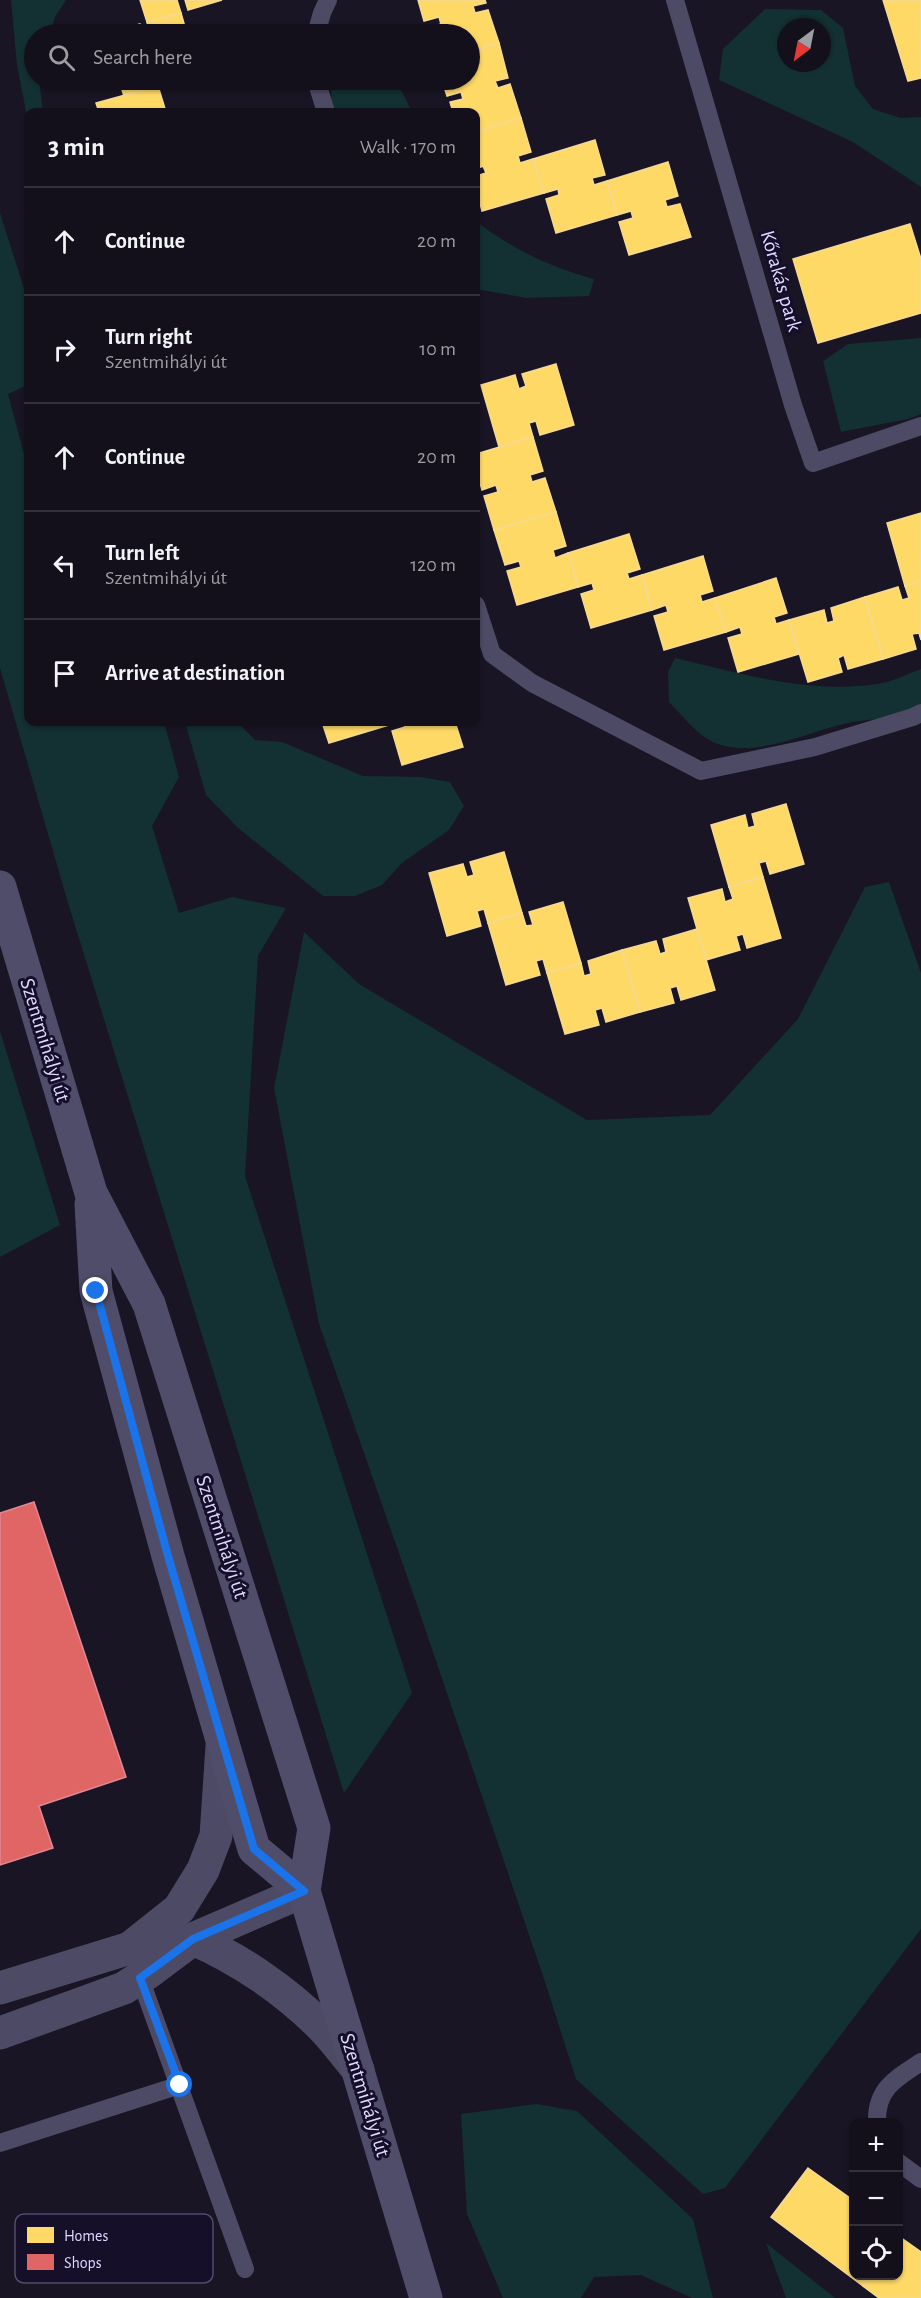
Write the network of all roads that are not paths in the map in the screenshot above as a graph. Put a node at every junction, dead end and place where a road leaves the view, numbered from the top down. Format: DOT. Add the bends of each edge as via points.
graph roads {
  1 [pos="328,0"];
  2 [pos="675,0"];
  3 [pos="319,24"];
  4 [pos="319,90"];
  5 [pos="325,108"];
  6 [pos="921,426"];
  7 [pos="480,617"];
  8 [pos="921,713"];
  9 [pos="0,887"];
  10 [pos="91,1193"];
  11 [pos="222,1741"];
  12 [pos="304,1891"];
  13 [pos="193,1939"];
  14 [pos="130,1948"];
  15 [pos="140,1978"];
  16 [pos="0,1988"];
  17 [pos="0,2033"];
  18 [pos="921,2062"];
  19 [pos="358,2070"];
  20 [pos="180,2085"];
  21 [pos="877,2118"];
  22 [pos="0,2143"];
  23 [pos="903,2166"];
  24 [pos="921,2179"];
  25 [pos="245,2270"];
  26 [pos="426,2298"];
  1 -- 3 [label="lane"];
  2 -- 6 [label="lane, Kőrakás park" via="813,464"];
  4 -- 5 [label="lane"];
  7 -- 8 [label="lane" via="492,654 532,682 701,771 815,747"];
  9 -- 10 [label="main road, Szentmihályi út"];
  10 -- 11 [label="main road, Szentmihályi út" via="96,1291"];
  10 -- 12 [label="main road, Szentmihályi út" via="148,1304 315,1828"];
  11 -- 12 [label="main road, Szentmihályi út" via="254,1849"];
  11 -- 14 [label="street" via="216,1836 203,1870 179,1910"];
  12 -- 13 [label="street"];
  12 -- 19 [label="main road, Szentmihályi út"];
  13 -- 14 [label="street"];
  13 -- 15 [label="street"];
  13 -- 19 [label="street" via="288,1997 323,2028"];
  14 -- 16 [label="street"];
  15 -- 17 [label="street" via="124,1988"];
  15 -- 20 [label="lane"];
  18 -- 21 [label="lane" via="893,2080 876,2105"];
  19 -- 26 [label="main road, Szentmihályi út"];
  20 -- 22 [label="lane"];
  20 -- 25 [label="lane"];
  23 -- 24 [label="lane"];
}
